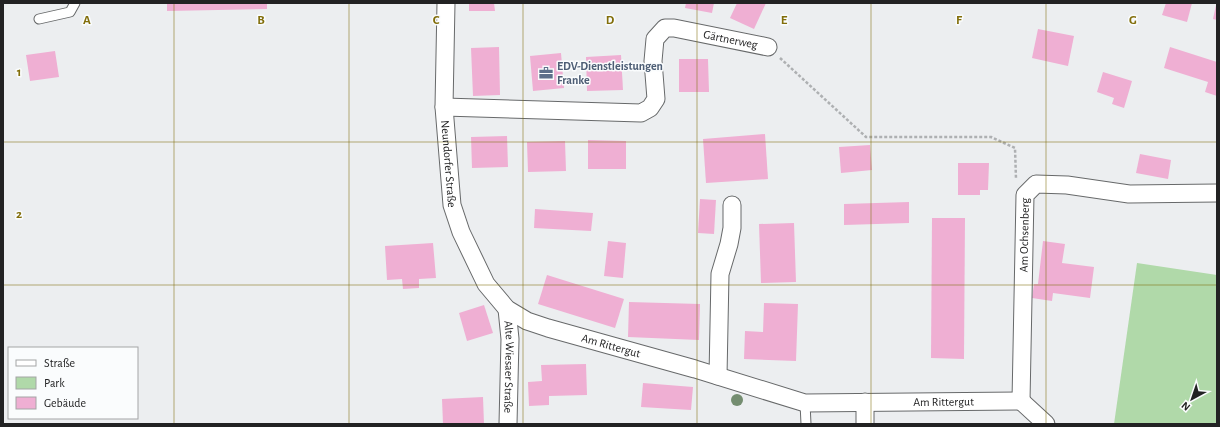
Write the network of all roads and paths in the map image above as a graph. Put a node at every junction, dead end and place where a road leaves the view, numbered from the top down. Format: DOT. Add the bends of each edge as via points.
graph roads {
  1 [pos="75,3"];
  2 [pos="446,3"];
  3 [pos="39,19"];
  4 [pos="768,47"];
  5 [pos="444,107"];
  6 [pos="1217,193"];
  7 [pos="732,205"];
  8 [pos="1026,206"];
  9 [pos="507,309"];
  10 [pos="718,376"];
  11 [pos="1021,401"];
  12 [pos="865,402"];
  13 [pos="805,403"];
  14 [pos="508,424"];
  15 [pos="806,424"];
  16 [pos="865,424"];
  17 [pos="1046,424"];
  1 -- 3 [label="lane" via="70,12"];
  2 -- 5 [label="street, Neundorfer Straße"];
  4 -- 5 [label="street, Gärtnerweg" via="665,28 655,39 653,61 656,99 650,108 641,113"];
  4 -- 8 [label="path, Gärtnerweg" via="866,137 991,137 1015,148 1017,192"];
  5 -- 9 [label="street, Neundorfer Straße" via="452,205 460,232 486,284"];
  6 -- 8 [label="street, Am Ochsenberg" via="1129,194 1067,185 1036,184 1025,195"];
  7 -- 10 [label="street" via="730,244 720,274"];
  8 -- 11 [label="street, Am Ochsenberg"];
  9 -- 10 [label="street, Am Rittergut" via="527,321 548,328"];
  9 -- 14 [label="street, Alte Wiesaer Straße" via="510,339"];
  10 -- 13 [label="street, Am Rittergut"];
  11 -- 12 [label="street, Am Rittergut"];
  11 -- 17 [label="street"];
  12 -- 13 [label="street, Am Rittergut"];
  12 -- 16 [label="street"];
  13 -- 15 [label="lane"];
}
